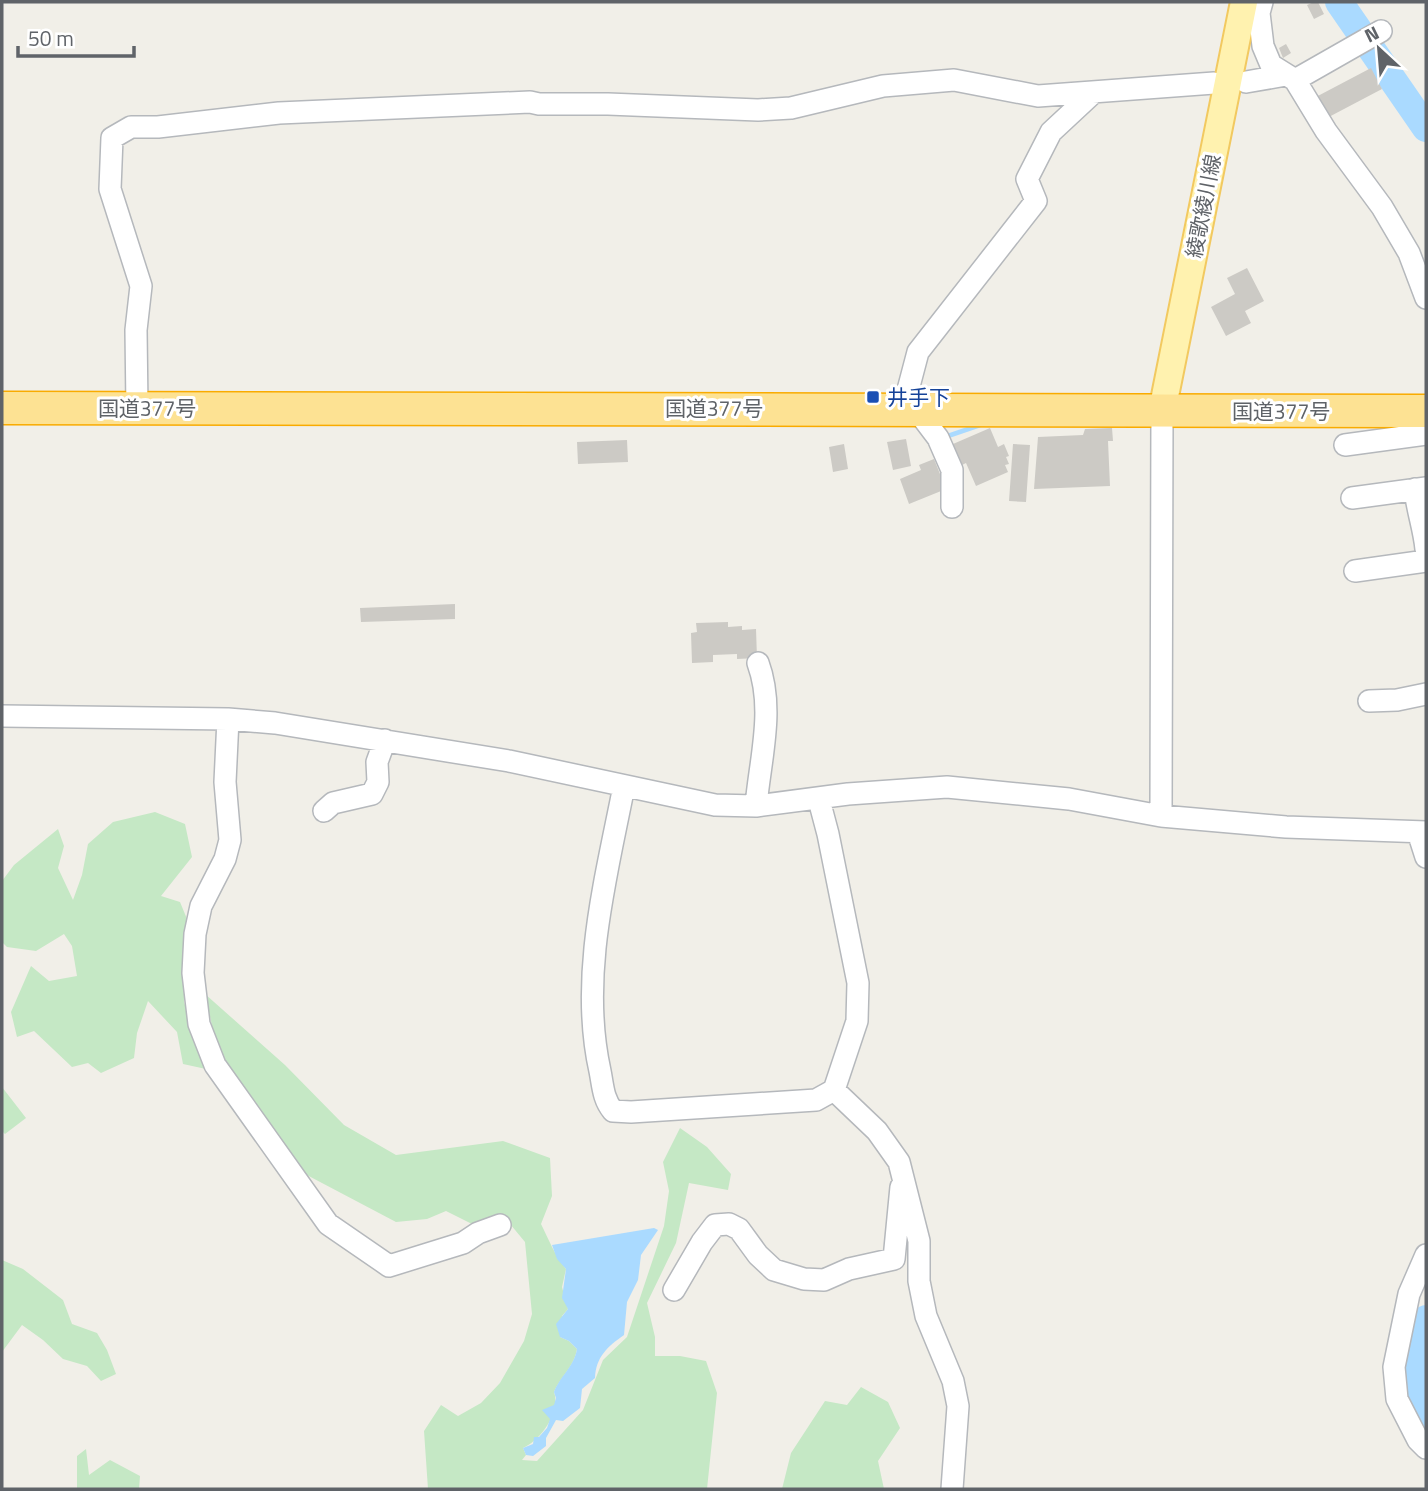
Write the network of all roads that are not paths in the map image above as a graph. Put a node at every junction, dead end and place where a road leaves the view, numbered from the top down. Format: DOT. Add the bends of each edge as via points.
graph roads {
  1 [pos="1244,2"];
  2 [pos="1262,2"];
  3 [pos="1381,31"];
  4 [pos="1291,78"];
  5 [pos="1246,82"];
  6 [pos="1214,83"];
  7 [pos="1094,92"];
  8 [pos="1426,298"];
  9 [pos="2,408"];
  10 [pos="137,408"];
  11 [pos="910,409"];
  12 [pos="1162,411"];
  13 [pos="1426,411"];
  14 [pos="1426,434"];
  15 [pos="1345,445"];
  16 [pos="1421,489"];
  17 [pos="1352,498"];
  18 [pos="951,507"];
  19 [pos="1426,549"];
  20 [pos="1426,561"];
  21 [pos="1355,571"];
  22 [pos="758,663"];
  23 [pos="1426,694"];
  24 [pos="1369,701"];
  25 [pos="2,716"];
  26 [pos="228,719"];
  27 [pos="385,740"];
  28 [pos="624,786"];
  29 [pos="819,800"];
  30 [pos="756,806"];
  31 [pos="324,811"];
  32 [pos="1161,816"];
  33 [pos="1422,832"];
  34 [pos="1426,857"];
  35 [pos="834,1090"];
  36 [pos="903,1177"];
  37 [pos="500,1225"];
  38 [pos="1426,1255"];
  39 [pos="674,1290"];
  40 [pos="1426,1447"];
  41 [pos="952,1489"];
  1 -- 12 [label="main road, 綾歌綾川線"];
  2 -- 4 [label="street" via="1262,46 1270,65"];
  3 -- 4 [label="street"];
  4 -- 5 [label="street"];
  4 -- 8 [label="street" via="1382,207 1409,253"];
  6 -- 7 [label="street"];
  7 -- 10 [label="street" via="1038,96 954,80 883,86 791,108 758,110 530,102 319,110 131,127 112,138 109,168 110,189 141,286 136,330"];
  7 -- 11 [label="street" via="1051,132 1027,179 1036,201 918,352"];
  9 -- 10 [label="highway, 国道377号"];
  10 -- 11 [label="highway, 国道377号"];
  11 -- 12 [label="highway, 国道377号"];
  11 -- 18 [label="street" via="938,438 952,470"];
  12 -- 13 [label="highway, 国道377号"];
  12 -- 32 [label="street"];
  14 -- 15 [label="street"];
  16 -- 17 [label="street"];
  16 -- 19 [label="street" via="1417,510"];
  20 -- 21 [label="street"];
  22 -- 30 [label="street" via="766,726"];
  23 -- 24 [label="street"];
  25 -- 26 [label="street"];
  26 -- 27 [label="street"];
  26 -- 37 [label="street" via="225,782 230,840 201,906 192,973 199,1024 215,1065 328,1224 389,1266 463,1243"];
  27 -- 28 [label="street"];
  27 -- 31 [label="street" via="372,794 333,803"];
  28 -- 30 [label="street" via="715,805"];
  28 -- 35 [label="street" via="595,951 591,1013 606,1102 613,1111 645,1111 816,1100"];
  29 -- 30 [label="street"];
  29 -- 32 [label="street" via="947,787 1069,799"];
  29 -- 35 [label="street" via="858,983 858,1021"];
  32 -- 33 [label="street"];
  33 -- 34 [label="street"];
  35 -- 36 [label="street" via="877,1131"];
  36 -- 39 [label="street" via="894,1259 824,1280 804,1279 774,1270 739,1229 715,1225"];
  36 -- 41 [label="street" via="919,1241 919,1281 926,1316 953,1381 958,1406"];
  38 -- 40 [label="street" via="1409,1294 1394,1367 1397,1399"];
}
